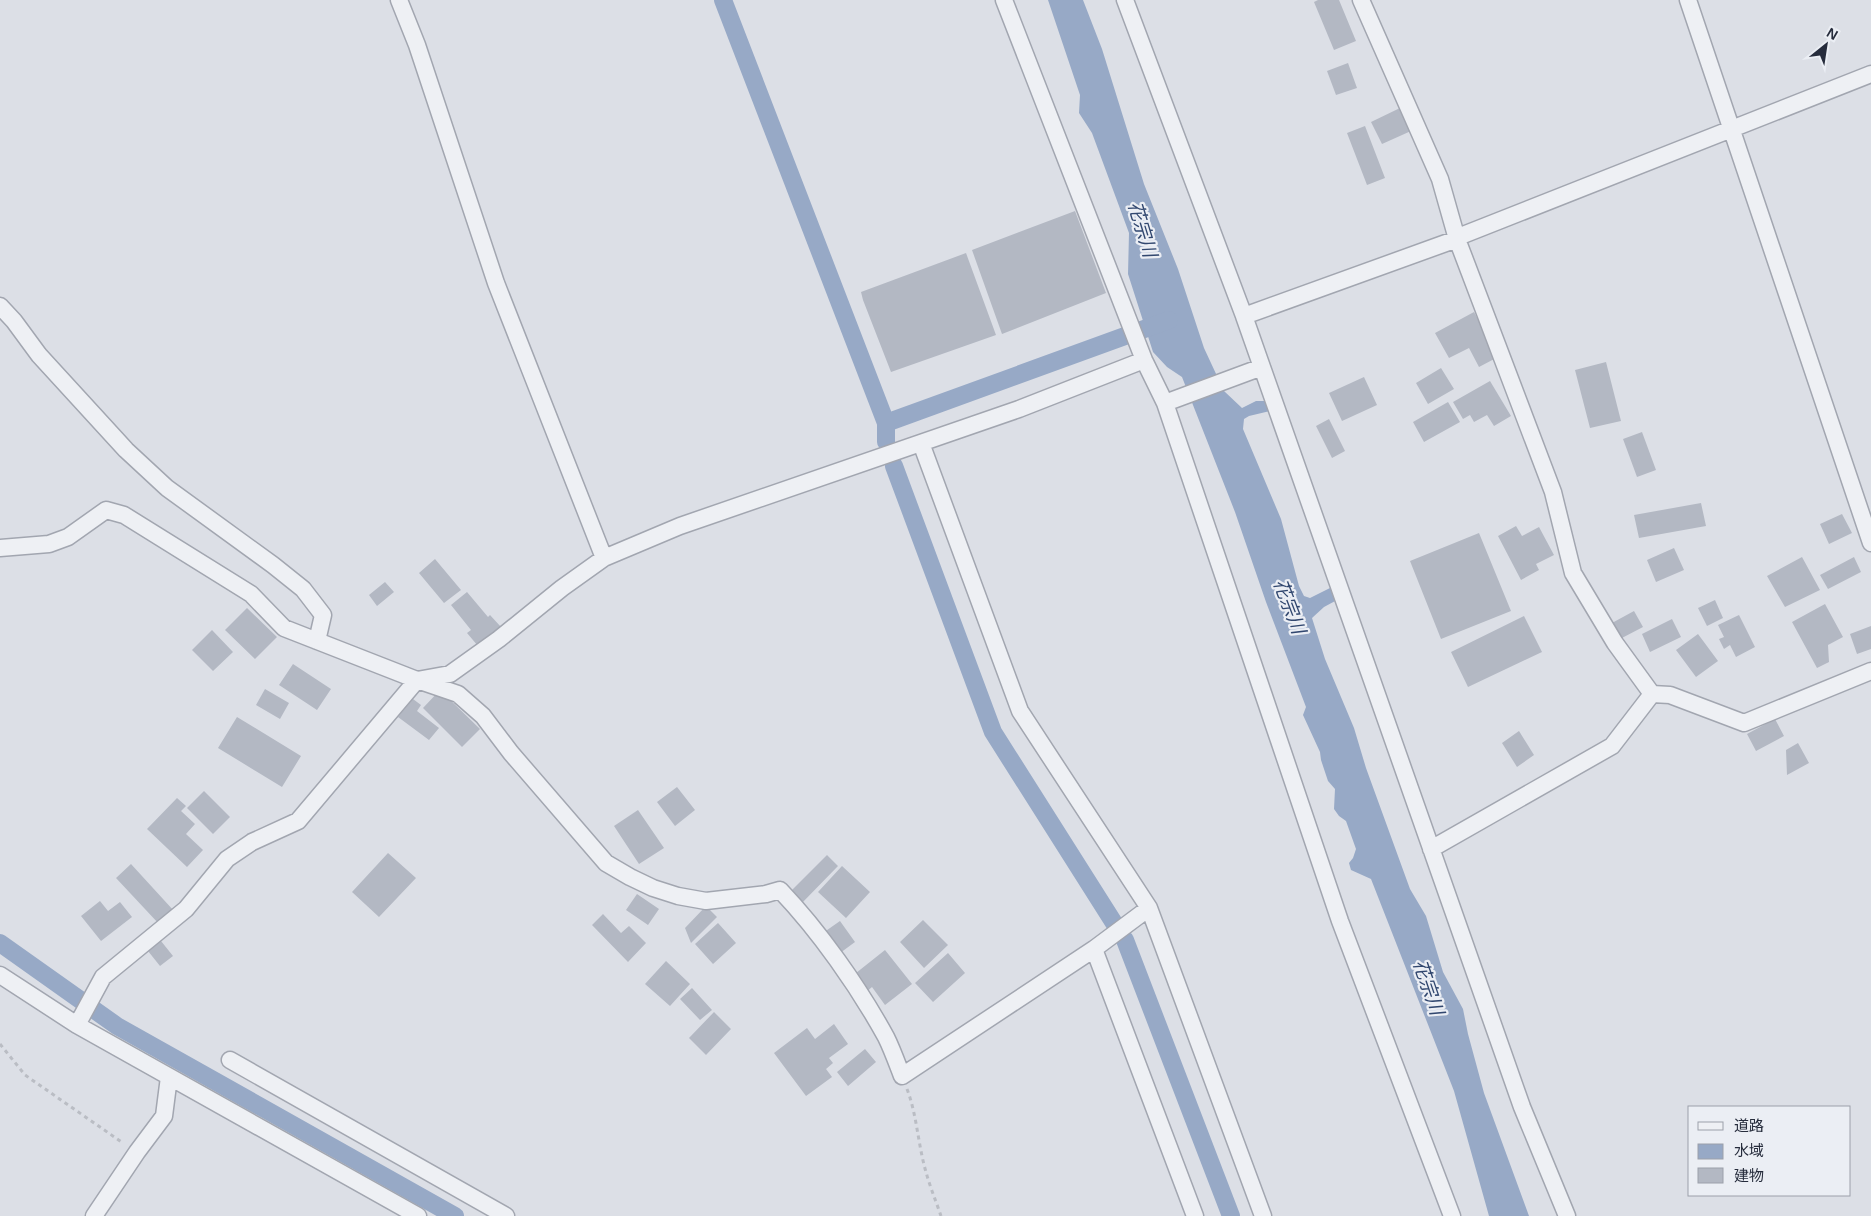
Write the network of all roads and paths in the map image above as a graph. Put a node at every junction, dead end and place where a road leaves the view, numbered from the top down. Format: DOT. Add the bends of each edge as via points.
graph roads {
  1 [pos="399,0"];
  2 [pos="1004,0"];
  3 [pos="1125,0"];
  4 [pos="1361,0"];
  5 [pos="1688,0"];
  6 [pos="1871,74"];
  7 [pos="1731,129"];
  8 [pos="1460,237"];
  9 [pos="0,306"];
  10 [pos="1244,316"];
  11 [pos="7,319"];
  12 [pos="1144,360"];
  13 [pos="1255,370"];
  14 [pos="1172,401"];
  15 [pos="921,443"];
  16 [pos="1871,543"];
  17 [pos="0,548"];
  18 [pos="604,558"];
  19 [pos="317,640"];
  20 [pos="1871,671"];
  21 [pos="417,680"];
  22 [pos="1652,694"];
  23 [pos="1431,849"];
  24 [pos="1149,908"];
  25 [pos="1094,949"];
  26 [pos="0,975"];
  27 [pos="77,1025"];
  28 [pos="0,1044"];
  29 [pos="230,1060"];
  30 [pos="902,1076"];
  31 [pos="169,1078"];
  32 [pos="137,1152"];
  33 [pos="94,1216"];
  34 [pos="418,1216"];
  35 [pos="506,1216"];
  36 [pos="941,1216"];
  37 [pos="1195,1216"];
  38 [pos="1263,1216"];
  39 [pos="1452,1216"];
  40 [pos="1567,1216"];
  1 -- 18 [label="street" via="496,283"];
  2 -- 12 [label="street"];
  3 -- 10 [label="street"];
  4 -- 8 [label="street" via="1440,179"];
  5 -- 7 [label="street"];
  6 -- 7 [label="street"];
  7 -- 8 [label="street"];
  7 -- 16 [label="street"];
  8 -- 10 [label="street"];
  8 -- 22 [label="street" via="1553,492 1572,573 1615,644"];
  9 -- 11 [label="street"];
  10 -- 13 [label="street"];
  11 -- 19 [label="street" via="167,488 303,589 324,615"];
  12 -- 14 [label="street"];
  12 -- 15 [label="street"];
  13 -- 14 [label="street"];
  13 -- 23 [label="street"];
  14 -- 39 [label="street" via="1340,921"];
  15 -- 18 [label="street" via="680,526"];
  15 -- 24 [label="street" via="1020,712"];
  17 -- 19 [label="street" via="49,544 68,537 106,510 124,515 251,594 284,628"];
  18 -- 21 [label="street" via="450,674"];
  19 -- 21 [label="street"];
  20 -- 22 [label="street" via="1744,723 1670,695"];
  21 -- 27 [label="street" via="298,821 252,842 228,858 186,909 103,977"];
  21 -- 30 [label="street" via="458,694 483,716 606,863 630,877 678,896 706,901 780,890 805,916 847,975 886,1038"];
  22 -- 23 [label="street" via="1612,746"];
  23 -- 40 [label="street" via="1522,1107"];
  24 -- 25 [label="street"];
  24 -- 38 [label="street"];
  25 -- 30 [label="street"];
  25 -- 37 [label="street"];
  26 -- 27 [label="street"];
  27 -- 31 [label="street"];
  28 -- 32 [label="path" via="24,1076"];
  29 -- 35 [label="street"];
  30 -- 36 [label="path" via="913,1104 926,1172"];
  31 -- 32 [label="street" via="164,1116"];
  31 -- 34 [label="street"];
  32 -- 33 [label="street"];
}
